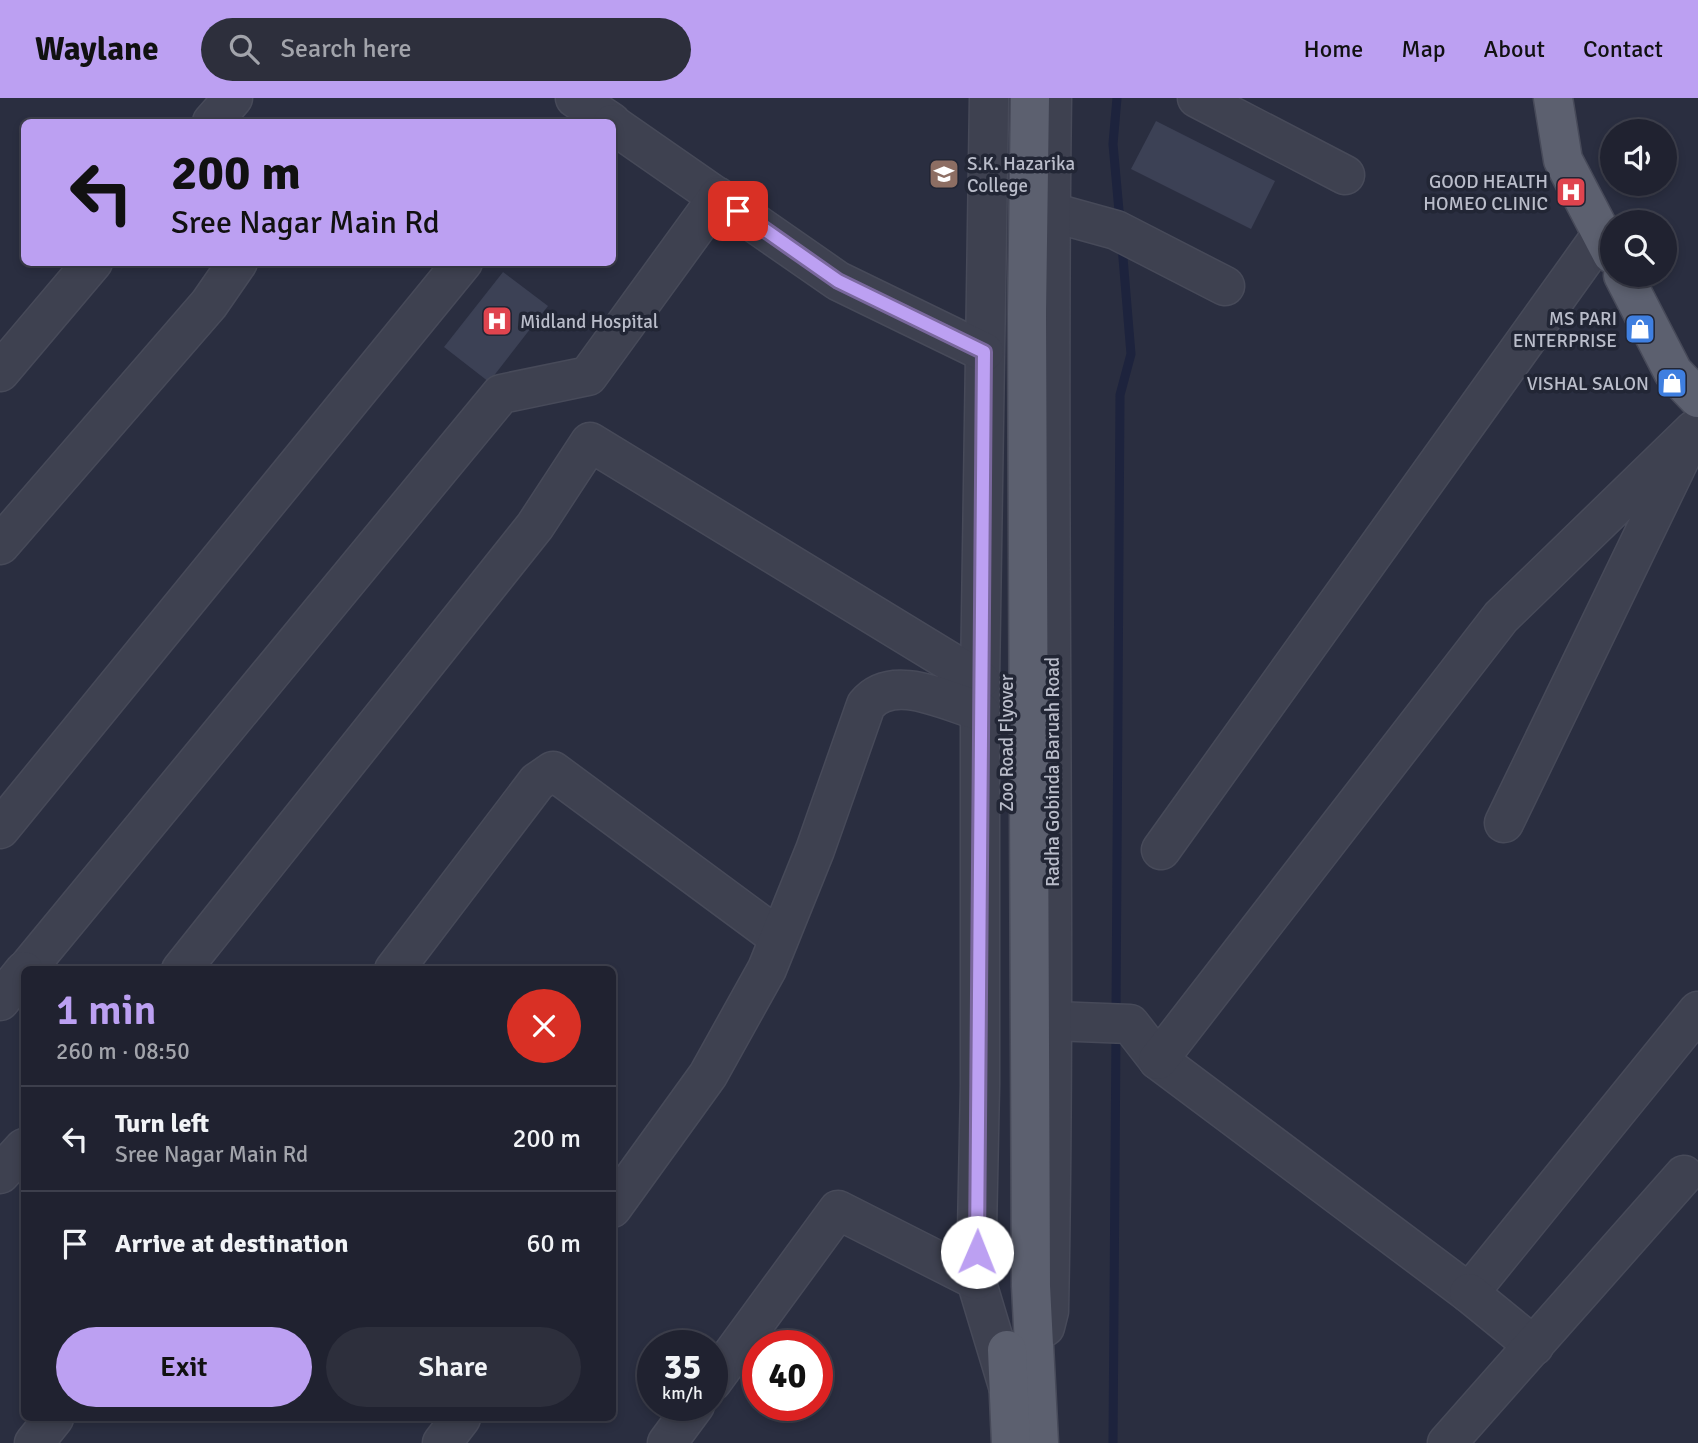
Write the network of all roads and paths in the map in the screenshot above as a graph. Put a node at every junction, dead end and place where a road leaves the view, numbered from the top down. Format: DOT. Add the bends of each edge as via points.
graph roads {
  1 [pos="233,98"];
  2 [pos="1030,98"];
  3 [pos="1052,98"];
  4 [pos="1197,98"];
  5 [pos="1553,98"];
  6 [pos="986,102"];
  7 [pos="215,119"];
  8 [pos="616,130"];
  9 [pos="1345,175"];
  10 [pos="718,197"];
  11 [pos="1051,212"];
  12 [pos="1600,231"];
  13 [pos="1600,254"];
  14 [pos="90,266"];
  15 [pos="235,266"];
  16 [pos="460,266"];
  17 [pos="1225,286"];
  18 [pos="1629,287"];
  19 [pos="984,352"];
  20 [pos="0,372"];
  21 [pos="1698,398"];
  22 [pos="0,545"];
  23 [pos="980,695"];
  24 [pos="1504,823"];
  25 [pos="0,829"];
  26 [pos="1161,850"];
  27 [pos="779,938"];
  28 [pos="28,966"];
  29 [pos="184,966"];
  30 [pos="397,966"];
  31 [pos="21,975"];
  32 [pos="0,1001"];
  33 [pos="1698,1011"];
  34 [pos="1053,1021"];
  35 [pos="1158,1060"];
  36 [pos="21,1151"];
  37 [pos="0,1174"];
  38 [pos="1684,1175"];
  39 [pos="616,1202"];
  40 [pos="1004,1282"];
  41 [pos="1469,1293"];
  42 [pos="1534,1346"];
  43 [pos="728,1360"];
  44 [pos="1021,1381"];
  45 [pos="52,1421"];
  46 [pos="459,1421"];
  47 [pos="683,1421"];
  48 [pos="34,1443"];
  49 [pos="442,1443"];
  50 [pos="667,1443"];
  51 [pos="1011,1443"];
  52 [pos="1039,1443"];
  53 [pos="1447,1443"];
  1 -- 7 [label="street"];
  2 -- 40 [label="main road, Zoo Road Flyover"];
  3 -- 11 [label="street, Radha Gobinda Baruah Road"];
  4 -- 9 [label="street"];
  5 -- 12 [label="main road" via="1563,160"];
  6 -- 19 [label="street"];
  6 -- 40 [label="main road, Zoo Road Flyover"];
  8 -- 10 [label="street"];
  10 -- 19 [label="street" via="838,281"];
  10 -- 28 [label="street" via="588,376 501,394"];
  11 -- 17 [label="street" via="1116,230"];
  11 -- 34 [label="street, Radha Gobinda Baruah Road"];
  13 -- 26 [label="street"];
  14 -- 20 [label="street"];
  15 -- 22 [label="street" via="209,304"];
  16 -- 25 [label="street"];
  18 -- 21 [label="main road" via="1673,372"];
  19 -- 23 [label="street"];
  23 -- 27 [label="street" via="900,688 873,697 866,705"];
  23 -- 29 [label="street" via="590,442 535,526"];
  23 -- 40 [label="street" via="980,1086"];
  24 -- 35 [label="street" via="1694,430 1501,617"];
  27 -- 30 [label="street" via="553,771 537,782"];
  27 -- 39 [label="street" via="767,969 708,1074"];
  31 -- 32 [label="street"];
  33 -- 41 [label="street"];
  34 -- 35 [label="street" via="1130,1024"];
  34 -- 44 [label="street, Radha Gobinda Baruah Road" via="1049,1311"];
  35 -- 41 [label="street"];
  36 -- 37 [label="street"];
  38 -- 42 [label="street"];
  40 -- 43 [label="street" via="838,1210"];
  40 -- 44 [label="main road, Zoo Road Flyover"];
  41 -- 42 [label="street"];
  42 -- 53 [label="street"];
  44 -- 51 [label="main road, Radha Gobinda Baruah Road"];
  44 -- 52 [label="main road, Radha Gobinda Baruah Road"];
  45 -- 48 [label="street"];
  46 -- 49 [label="street"];
  47 -- 50 [label="street"];
}
